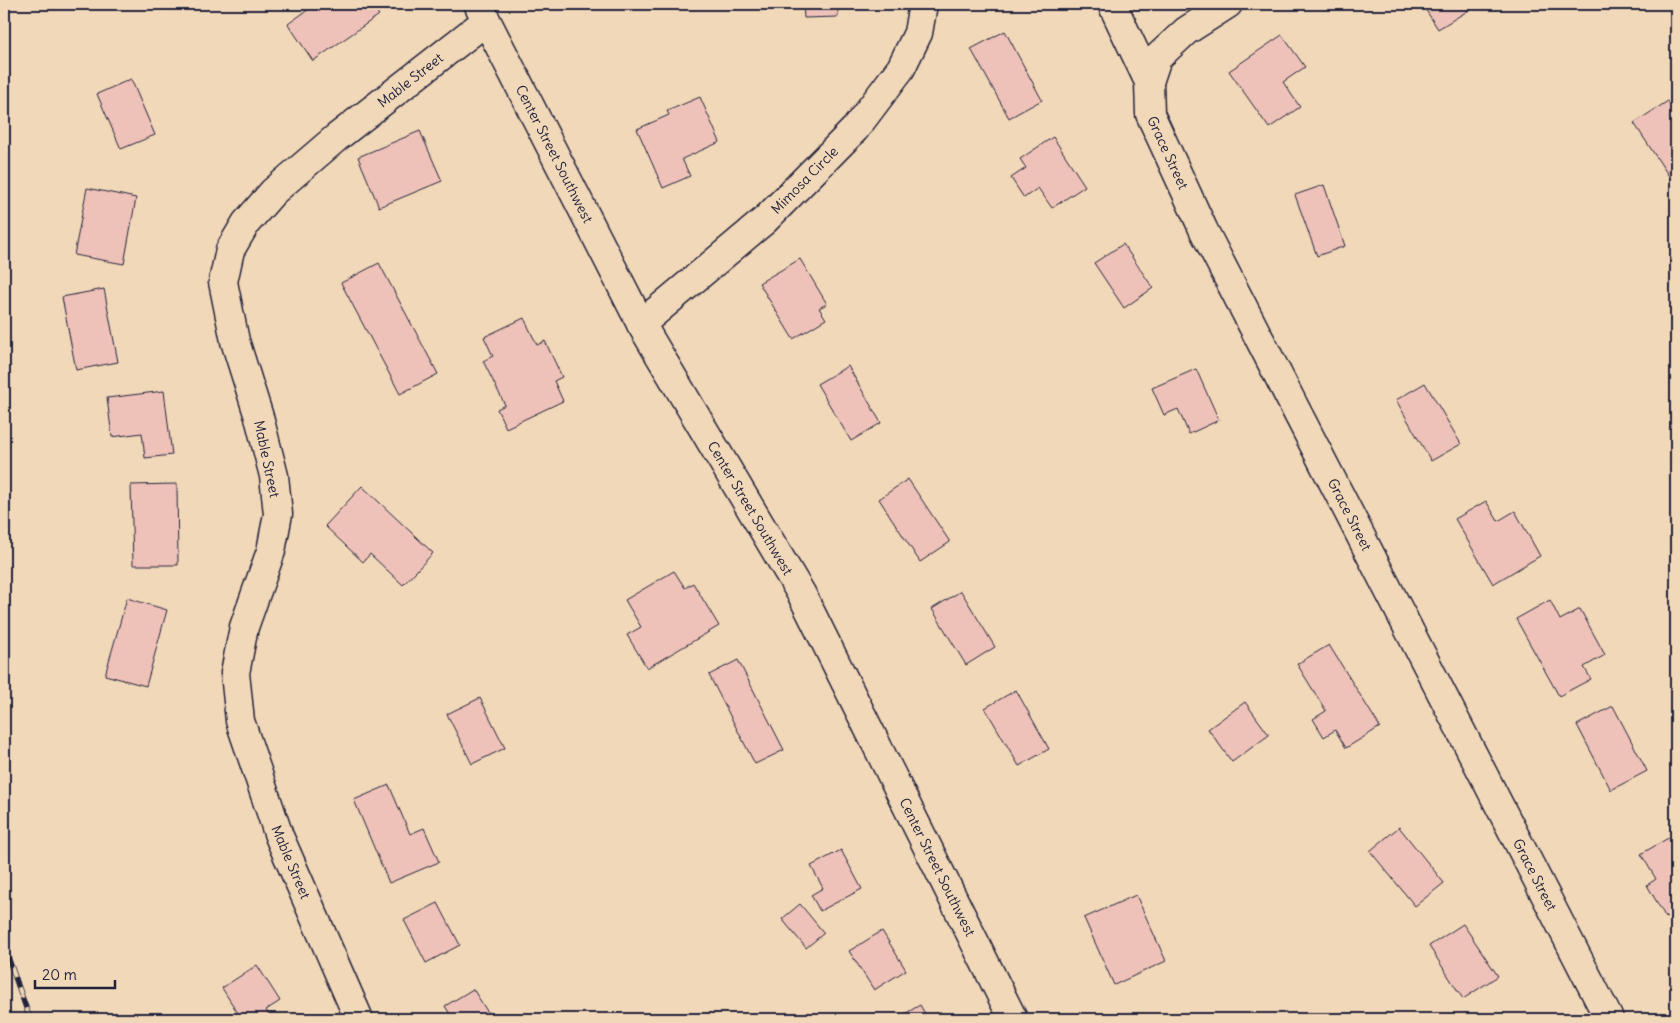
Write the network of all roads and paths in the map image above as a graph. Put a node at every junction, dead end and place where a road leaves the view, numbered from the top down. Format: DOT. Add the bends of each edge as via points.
graph roads {
  1 [pos="923,4"];
  2 [pos="1112,4"];
  3 [pos="1228,4"];
  4 [pos="482,12"];
  5 [pos="1149,82"];
  6 [pos="641,324"];
  7 [pos="359,1019"];
  8 [pos="1013,1019"];
  9 [pos="1609,1019"];
  1 -- 6 [label="street, Mimosa Circle" via="918,33 901,68 855,129 765,220"];
  2 -- 5 [label="street, Grace Street"];
  3 -- 5 [label="street" via="1186,32 1157,58"];
  4 -- 6 [label="street, Center Street Southwest"];
  4 -- 7 [label="street, Mable Street" via="273,192 246,223 230,250 223,282 235,341 274,476 278,514 271,551 244,627 235,673 240,721 279,836"];
  5 -- 9 [label="street, Grace Street" via="1150,114 1204,231"];
  6 -- 8 [label="street, Center Street Southwest" via="802,595"];
}
